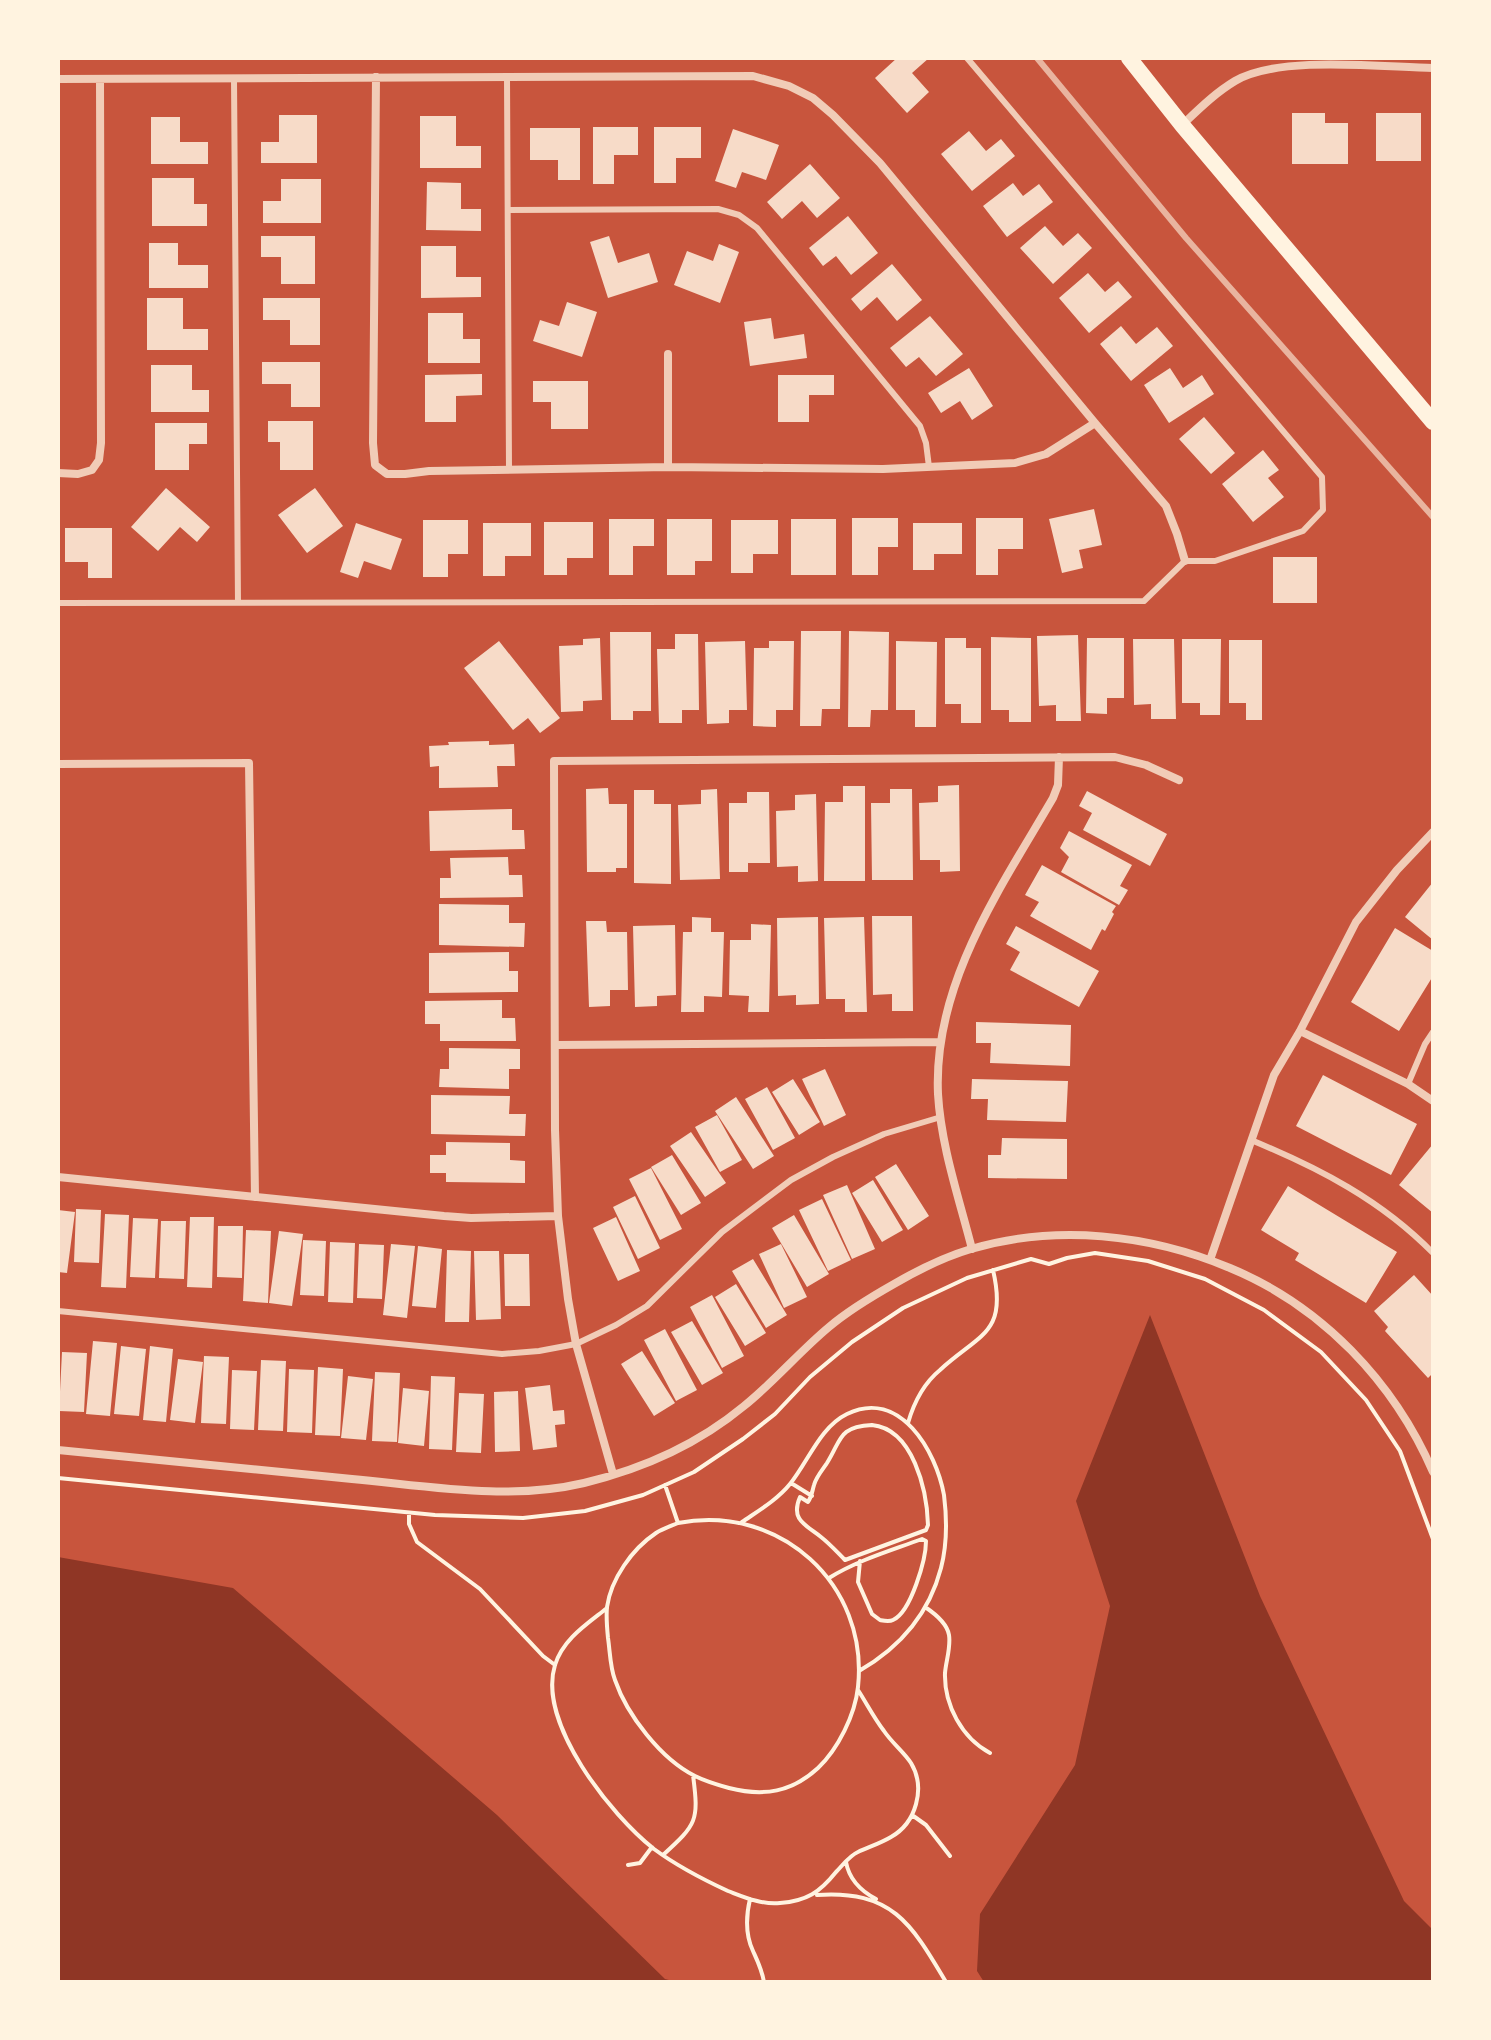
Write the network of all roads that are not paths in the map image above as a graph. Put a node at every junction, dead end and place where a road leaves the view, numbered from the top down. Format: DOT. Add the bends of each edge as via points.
graph roads {
  1 [pos="967,58"];
  2 [pos="1129,58"];
  3 [pos="1433,68"];
  4 [pos="376,77"];
  5 [pos="507,77"];
  6 [pos="58,79"];
  7 [pos="234,79"];
  8 [pos="100,80"];
  9 [pos="1182,125"];
  10 [pos="508,210"];
  11 [pos="668,354"];
  12 [pos="1433,422"];
  13 [pos="1095,423"];
  14 [pos="668,467"];
  15 [pos="929,467"];
  16 [pos="509,469"];
  17 [pos="58,473"];
  18 [pos="1185,561"];
  19 [pos="58,603"];
  20 [pos="238,603"];
  21 [pos="1059,757"];
  22 [pos="58,764"];
  23 [pos="1179,780"];
  24 [pos="1433,832"];
  25 [pos="1300,1031"];
  26 [pos="1433,1032"];
  27 [pos="941,1042"];
  28 [pos="555,1045"];
  29 [pos="1408,1084"];
  30 [pos="1433,1101"];
  31 [pos="941,1117"];
  32 [pos="1251,1140"];
  33 [pos="58,1177"];
  34 [pos="255,1197"];
  35 [pos="558,1216"];
  36 [pos="972,1249"];
  37 [pos="1433,1253"];
  38 [pos="1210,1260"];
  39 [pos="58,1311"];
  40 [pos="576,1344"];
  41 [pos="58,1450"];
  42 [pos="1433,1472"];
  43 [pos="613,1474"];
  1 -- 18 [label="lane" via="1322,477 1323,510 1303,531 1215,561"];
  2 -- 9 [label="main road"];
  3 -- 9 [label="street" via="1268,69 1237,80"];
  4 -- 5 [label="street"];
  4 -- 7 [label="street"];
  4 -- 16 [label="street" via="375,465 387,474"];
  5 -- 10 [label="lane"];
  5 -- 13 [label="street" via="753,76 813,98 880,163"];
  6 -- 8 [label="street"];
  7 -- 8 [label="street"];
  7 -- 20 [label="lane"];
  8 -- 17 [label="street" via="101,443 92,470"];
  9 -- 12 [label="main road"];
  10 -- 15 [label="lane" via="718,209 739,215 765,237 920,426"];
  10 -- 16 [label="lane"];
  11 -- 14 [label="street"];
  13 -- 15 [label="street" via="1046,454 1015,463"];
  13 -- 18 [label="street" via="1166,506"];
  14 -- 15 [label="street"];
  14 -- 16 [label="street"];
  18 -- 20 [label="lane" via="1144,601"];
  19 -- 20 [label="lane"];
  21 -- 23 [label="street" via="1129,759"];
  21 -- 27 [label="street" via="1053,798 964,959"];
  21 -- 28 [label="street" via="554,761"];
  22 -- 34 [label="street" via="249,763"];
  24 -- 25 [label="street" via="1356,922"];
  25 -- 29 [label="street"];
  25 -- 32 [label="street" via="1274,1075"];
  26 -- 29 [label="lane"];
  27 -- 28 [label="street"];
  27 -- 31 [label="street"];
  28 -- 35 [label="street"];
  29 -- 30 [label="street"];
  31 -- 36 [label="street"];
  31 -- 40 [label="lane" via="884,1134 791,1180 722,1232 647,1306"];
  32 -- 37 [label="lane" via="1339,1181 1383,1209"];
  32 -- 38 [label="street"];
  33 -- 34 [label="street"];
  34 -- 35 [label="street" via="458,1217"];
  35 -- 40 [label="street"];
  36 -- 38 [label="street" via="1037,1236 1096,1236 1152,1243"];
  36 -- 43 [label="street" via="908,1276 853,1309 745,1405 688,1445"];
  38 -- 42 [label="street" via="1296,1304 1348,1346 1393,1400"];
  39 -- 40 [label="lane" via="488,1353"];
  40 -- 43 [label="street"];
  41 -- 43 [label="street" via="482,1490 555,1489"];
}
